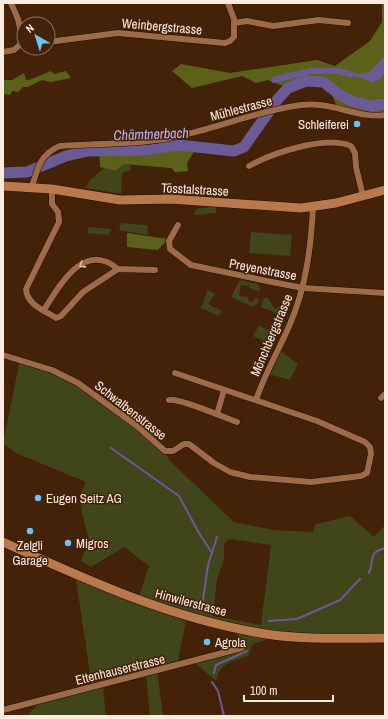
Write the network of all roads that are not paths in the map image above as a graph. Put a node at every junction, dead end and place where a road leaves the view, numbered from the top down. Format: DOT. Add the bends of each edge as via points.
graph roads {
  1 [pos="11,3"];
  2 [pos="228,3"];
  3 [pos="17,16"];
  4 [pos="234,23"];
  5 [pos="348,23"];
  6 [pos="56,41"];
  7 [pos="16,48"];
  8 [pos="3,52"];
  9 [pos="385,114"];
  10 [pos="249,166"];
  11 [pos="3,186"];
  12 [pos="32,187"];
  13 [pos="52,189"];
  14 [pos="385,190"];
  15 [pos="363,196"];
  16 [pos="313,207"];
  17 [pos="178,225"];
  18 [pos="118,269"];
  19 [pos="155,270"];
  20 [pos="302,288"];
  21 [pos="385,293"];
  22 [pos="44,310"];
  23 [pos="3,355"];
  24 [pos="175,373"];
  25 [pos="224,390"];
  26 [pos="169,400"];
  27 [pos="256,400"];
  28 [pos="217,414"];
  29 [pos="237,422"];
  30 [pos="3,542"];
  31 [pos="385,638"];
  32 [pos="242,648"];
  33 [pos="3,710"];
  1 -- 3 [label="street"];
  2 -- 4 [label="street, Weinbergstrasse"];
  4 -- 5 [label="street" via="247,21 273,26 319,20"];
  4 -- 6 [label="street, Weinbergstrasse" via="234,37 225,42 120,33"];
  7 -- 8 [label="street"];
  9 -- 12 [label="street, Mühlestrasse" via="365,115 332,105 315,104 266,112 187,135 163,139 60,146 50,150 42,159"];
  10 -- 15 [label="street" via="302,146 320,142 345,143 351,146 355,153"];
  11 -- 12 [label="main road, Tösstalstrasse"];
  12 -- 13 [label="main road, Tösstalstrasse"];
  13 -- 16 [label="main road, Tösstalstrasse" via="120,200 170,199"];
  13 -- 22 [label="street" via="52,204 58,212 59,222 26,289 26,297"];
  14 -- 15 [label="main road, Tösstalstrasse"];
  15 -- 16 [label="main road, Tösstalstrasse"];
  16 -- 20 [label="street, Mönchbergstrasse" via="310,247"];
  17 -- 20 [label="street, Preyenstrasse" via="169,241 170,249 191,265"];
  18 -- 19 [label="street"];
  18 -- 22 [label="street" via="83,292 61,316 56,318"];
  18 -- 22 [label="street, one-way" via="107,262 90,260 62,281"];
  20 -- 21 [label="street, Preyenstrasse"];
  20 -- 27 [label="street, Mönchbergstrasse" via="290,324 263,379"];
  23 -- 27 [label="street, Schwalbenstrasse" via="52,370 78,383 137,426 165,451 173,451 184,444 189,444 230,472 250,477 311,482 361,476 367,473 371,454 370,446 365,442 317,421"];
  24 -- 25 [label="street, Schwalbenstrasse"];
  25 -- 27 [label="street, Schwalbenstrasse"];
  25 -- 28 [label="street"];
  26 -- 28 [label="street" via="184,402"];
  28 -- 29 [label="street"];
  30 -- 31 [label="main road, Hinwilerstrasse" via="107,589 173,613 276,635"];
  32 -- 33 [label="street, Ettenhauserstrasse"];
}
